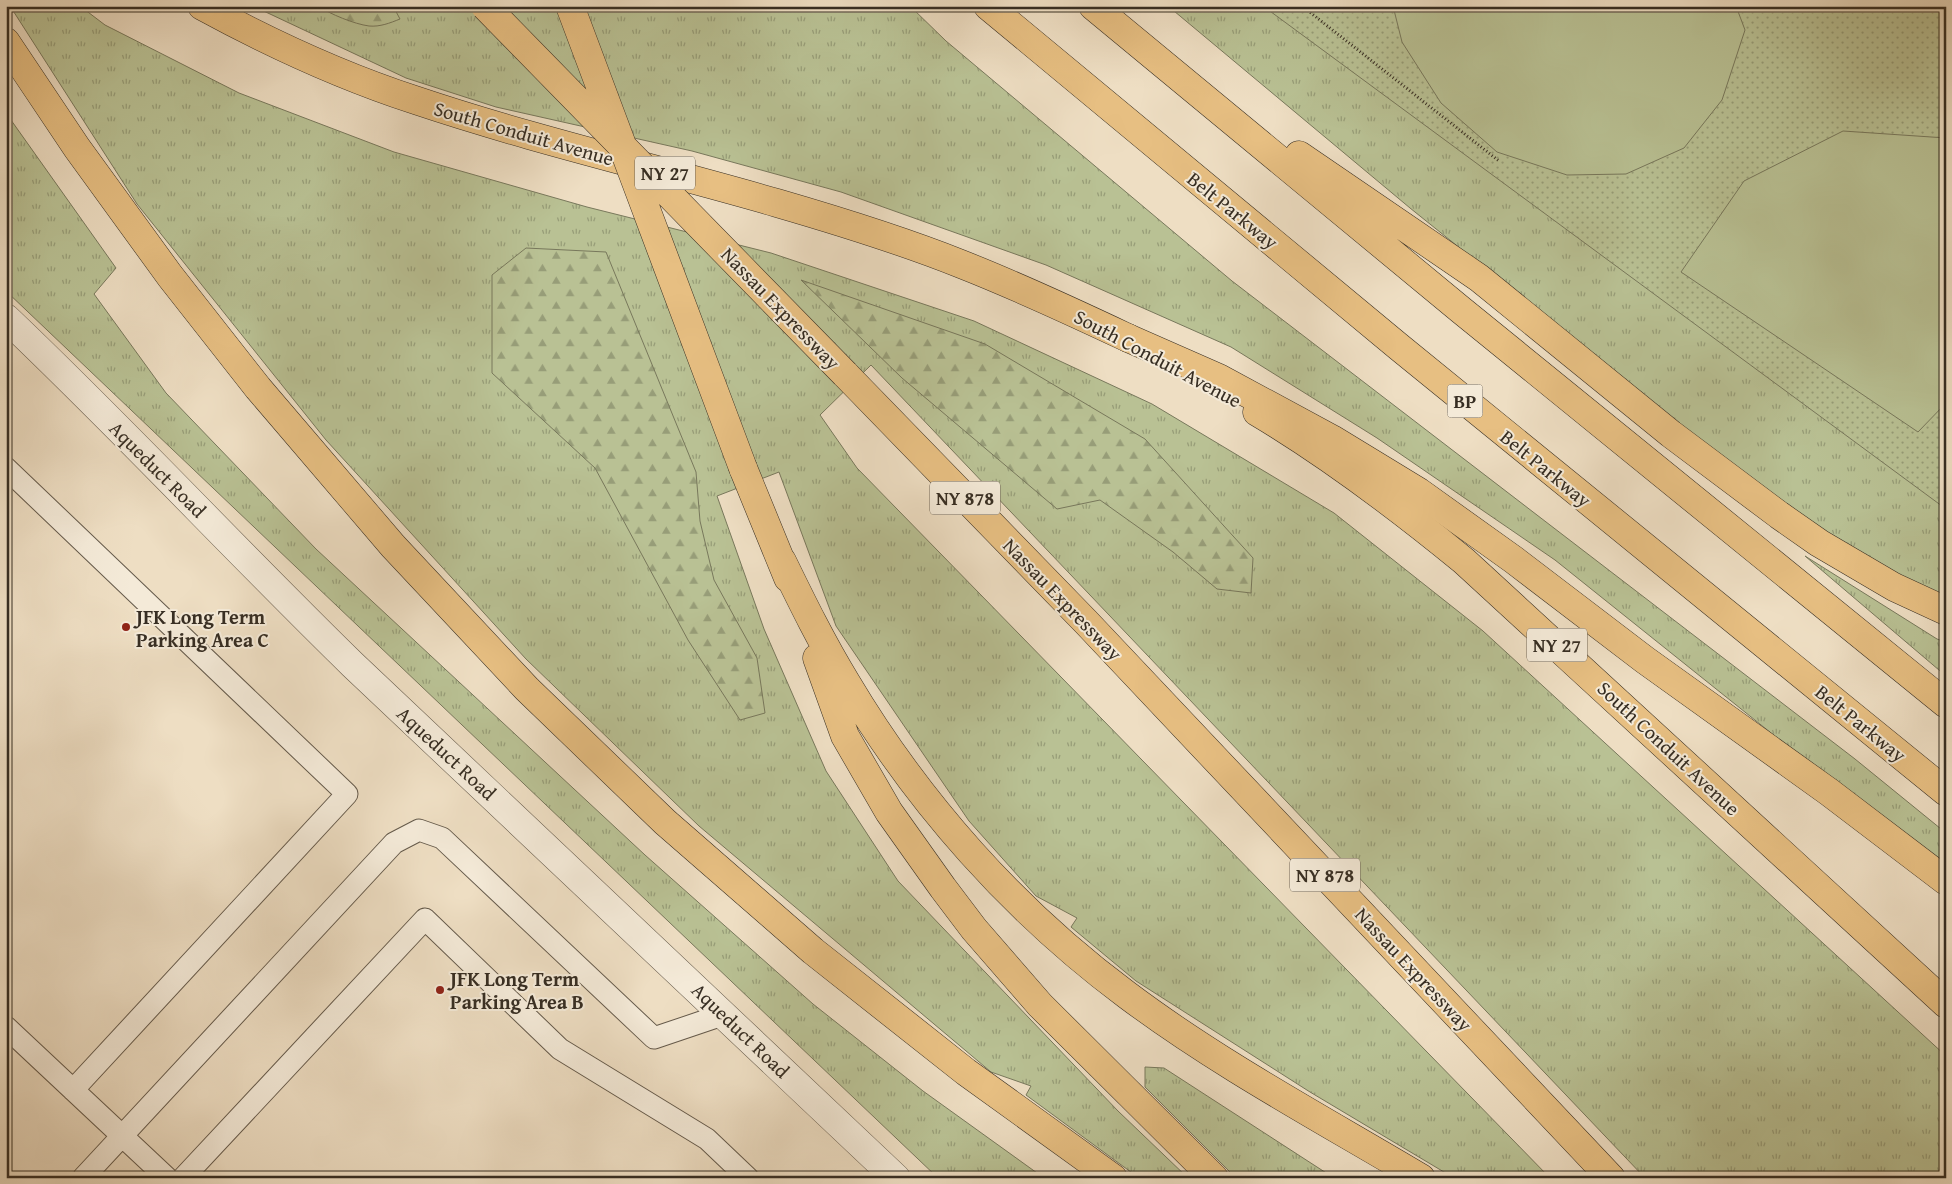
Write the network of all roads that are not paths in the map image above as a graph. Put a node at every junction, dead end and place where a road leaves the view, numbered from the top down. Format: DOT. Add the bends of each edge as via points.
graph roads {
  1 [pos="202,6"];
  2 [pos="485,6"];
  3 [pos="570,6"];
  4 [pos="988,6"];
  5 [pos="1094,6"];
  6 [pos="6,42"];
  7 [pos="1140,46"];
  8 [pos="6,318"];
  9 [pos="1128,338"];
  10 [pos="6,468"];
  11 [pos="782,561"];
  12 [pos="1946,611"];
  13 [pos="1946,704"];
  14 [pos="1946,792"];
  15 [pos="1946,881"];
  16 [pos="1946,1004"];
  17 [pos="725,1014"];
  18 [pos="6,1027"];
  19 [pos="73,1090"];
  20 [pos="123,1136"];
  21 [pos="83,1178"];
  22 [pos="167,1178"];
  23 [pos="183,1178"];
  24 [pos="748,1178"];
  25 [pos="896,1178"];
  26 [pos="1113,1178"];
  27 [pos="1214,1178"];
  28 [pos="1421,1178"];
  29 [pos="1611,1178"];
  1 -- 9 [label="main road, South Conduit Avenue / NY 27" via="340,72 413,100 548,142 778,203 857,228 959,263"];
  2 -- 29 [label="main road, Nassau Expressway / NY 878, bridge" via="1086,622"];
  3 -- 11 [label="main road, bridge" via="743,468"];
  4 -- 14 [label="main road, Belt Parkway / BP" via="1391,341"];
  5 -- 7 [label="main road"];
  6 -- 26 [label="main road" via="170,276 242,367 393,546 521,683 665,822 813,951 966,1072"];
  7 -- 12 [label="main road" via="1479,278 1671,434 1779,515 1819,543 1894,587"];
  7 -- 13 [label="main road"];
  8 -- 17 [label="street, Aqueduct Road" via="334,646"];
  9 -- 15 [label="main road" via="1227,382 1332,439 1419,492"];
  9 -- 16 [label="main road, South Conduit Avenue / NY 27" via="1284,428 1407,514 1464,561"];
  10 -- 19 [label="lane" via="347,794"];
  11 -- 27 [label="main road" via="845,736 916,852 974,929 1040,1005"];
  11 -- 28 [label="main road" via="845,681 874,727 979,862 1029,912 1127,996 1172,1027"];
  17 -- 20 [label="lane" via="654,1038 442,838 419,830 394,843"];
  17 -- 25 [label="street, Aqueduct Road"];
  18 -- 19 [label="lane"];
  19 -- 20 [label="lane"];
  20 -- 21 [label="lane"];
  20 -- 22 [label="lane"];
  23 -- 24 [label="lane" via="425,919 560,1049 707,1139"];
}
